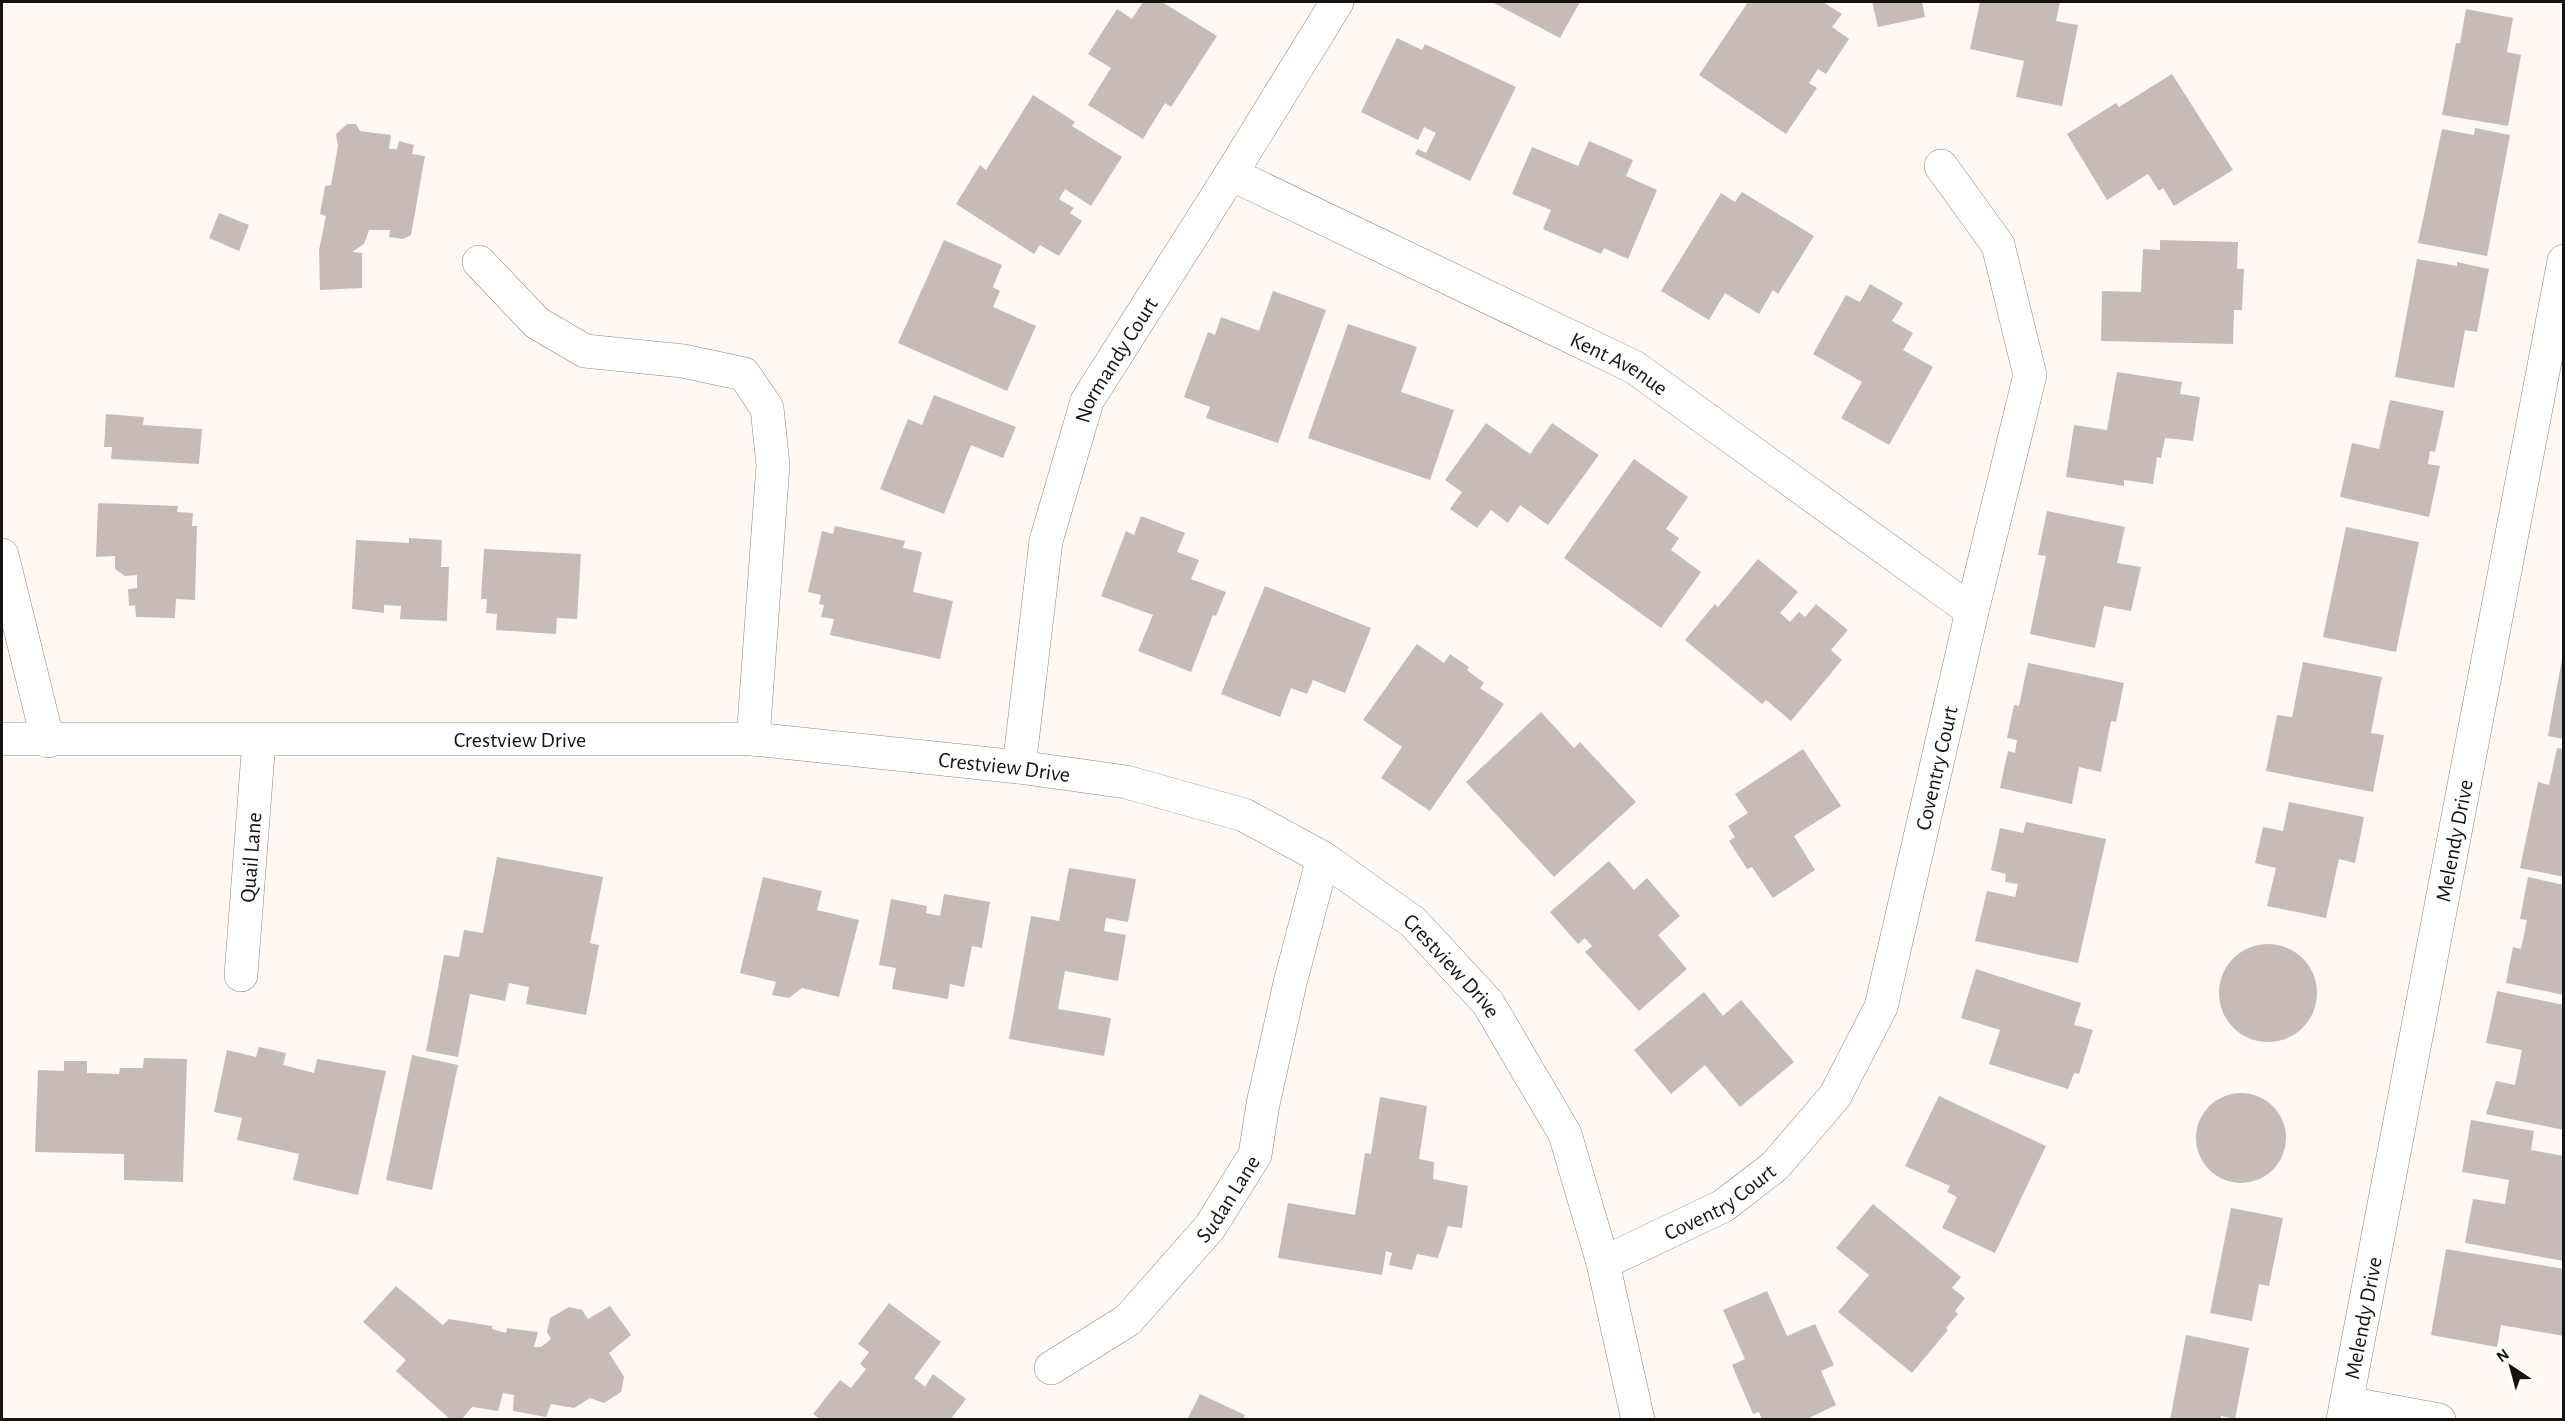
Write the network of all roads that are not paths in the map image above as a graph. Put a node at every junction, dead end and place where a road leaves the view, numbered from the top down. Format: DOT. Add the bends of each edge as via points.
graph roads {
  1 [pos="1337,2"];
  2 [pos="1941,166"];
  3 [pos="1232,174"];
  4 [pos="2564,261"];
  5 [pos="479,262"];
  6 [pos="2,555"];
  7 [pos="1972,611"];
  8 [pos="753,739"];
  9 [pos="2,740"];
  10 [pos="260,740"];
  11 [pos="48,741"];
  12 [pos="1019,767"];
  13 [pos="1323,858"];
  14 [pos="242,975"];
  15 [pos="1603,1263"];
  16 [pos="1051,1368"];
  17 [pos="2345,1411"];
  18 [pos="1638,1419"];
  19 [pos="2439,1419"];
  1 -- 3 [label="street, Normandy Court"];
  2 -- 7 [label="street, Coventry Court" via="1998,245 2030,375"];
  3 -- 7 [label="street, Kent Avenue" via="1634,367"];
  3 -- 12 [label="street, Normandy Court" via="1087,401 1046,541"];
  4 -- 17 [label="street, Melendy Drive"];
  5 -- 8 [label="street" via="537,323 585,351 683,361 744,374 767,408 773,465"];
  6 -- 11 [label="street"];
  7 -- 15 [label="street, Coventry Court" via="1881,1007 1835,1096 1775,1166 1723,1206"];
  8 -- 10 [label="street, Crestview Drive"];
  8 -- 12 [label="street, Crestview Drive"];
  9 -- 11 [label="street, Crestview Drive"];
  10 -- 11 [label="street, Crestview Drive"];
  10 -- 14 [label="street, Quail Lane"];
  12 -- 13 [label="street, Crestview Drive" via="1126,782 1244,815"];
  13 -- 15 [label="street, Crestview Drive" via="1413,922 1488,1003 1565,1134"];
  13 -- 16 [label="street, Sudan Lane" via="1287,994 1255,1155 1210,1227 1128,1320"];
  15 -- 18 [label="street, Crestview Drive"];
  17 -- 19 [label="street"];
}
